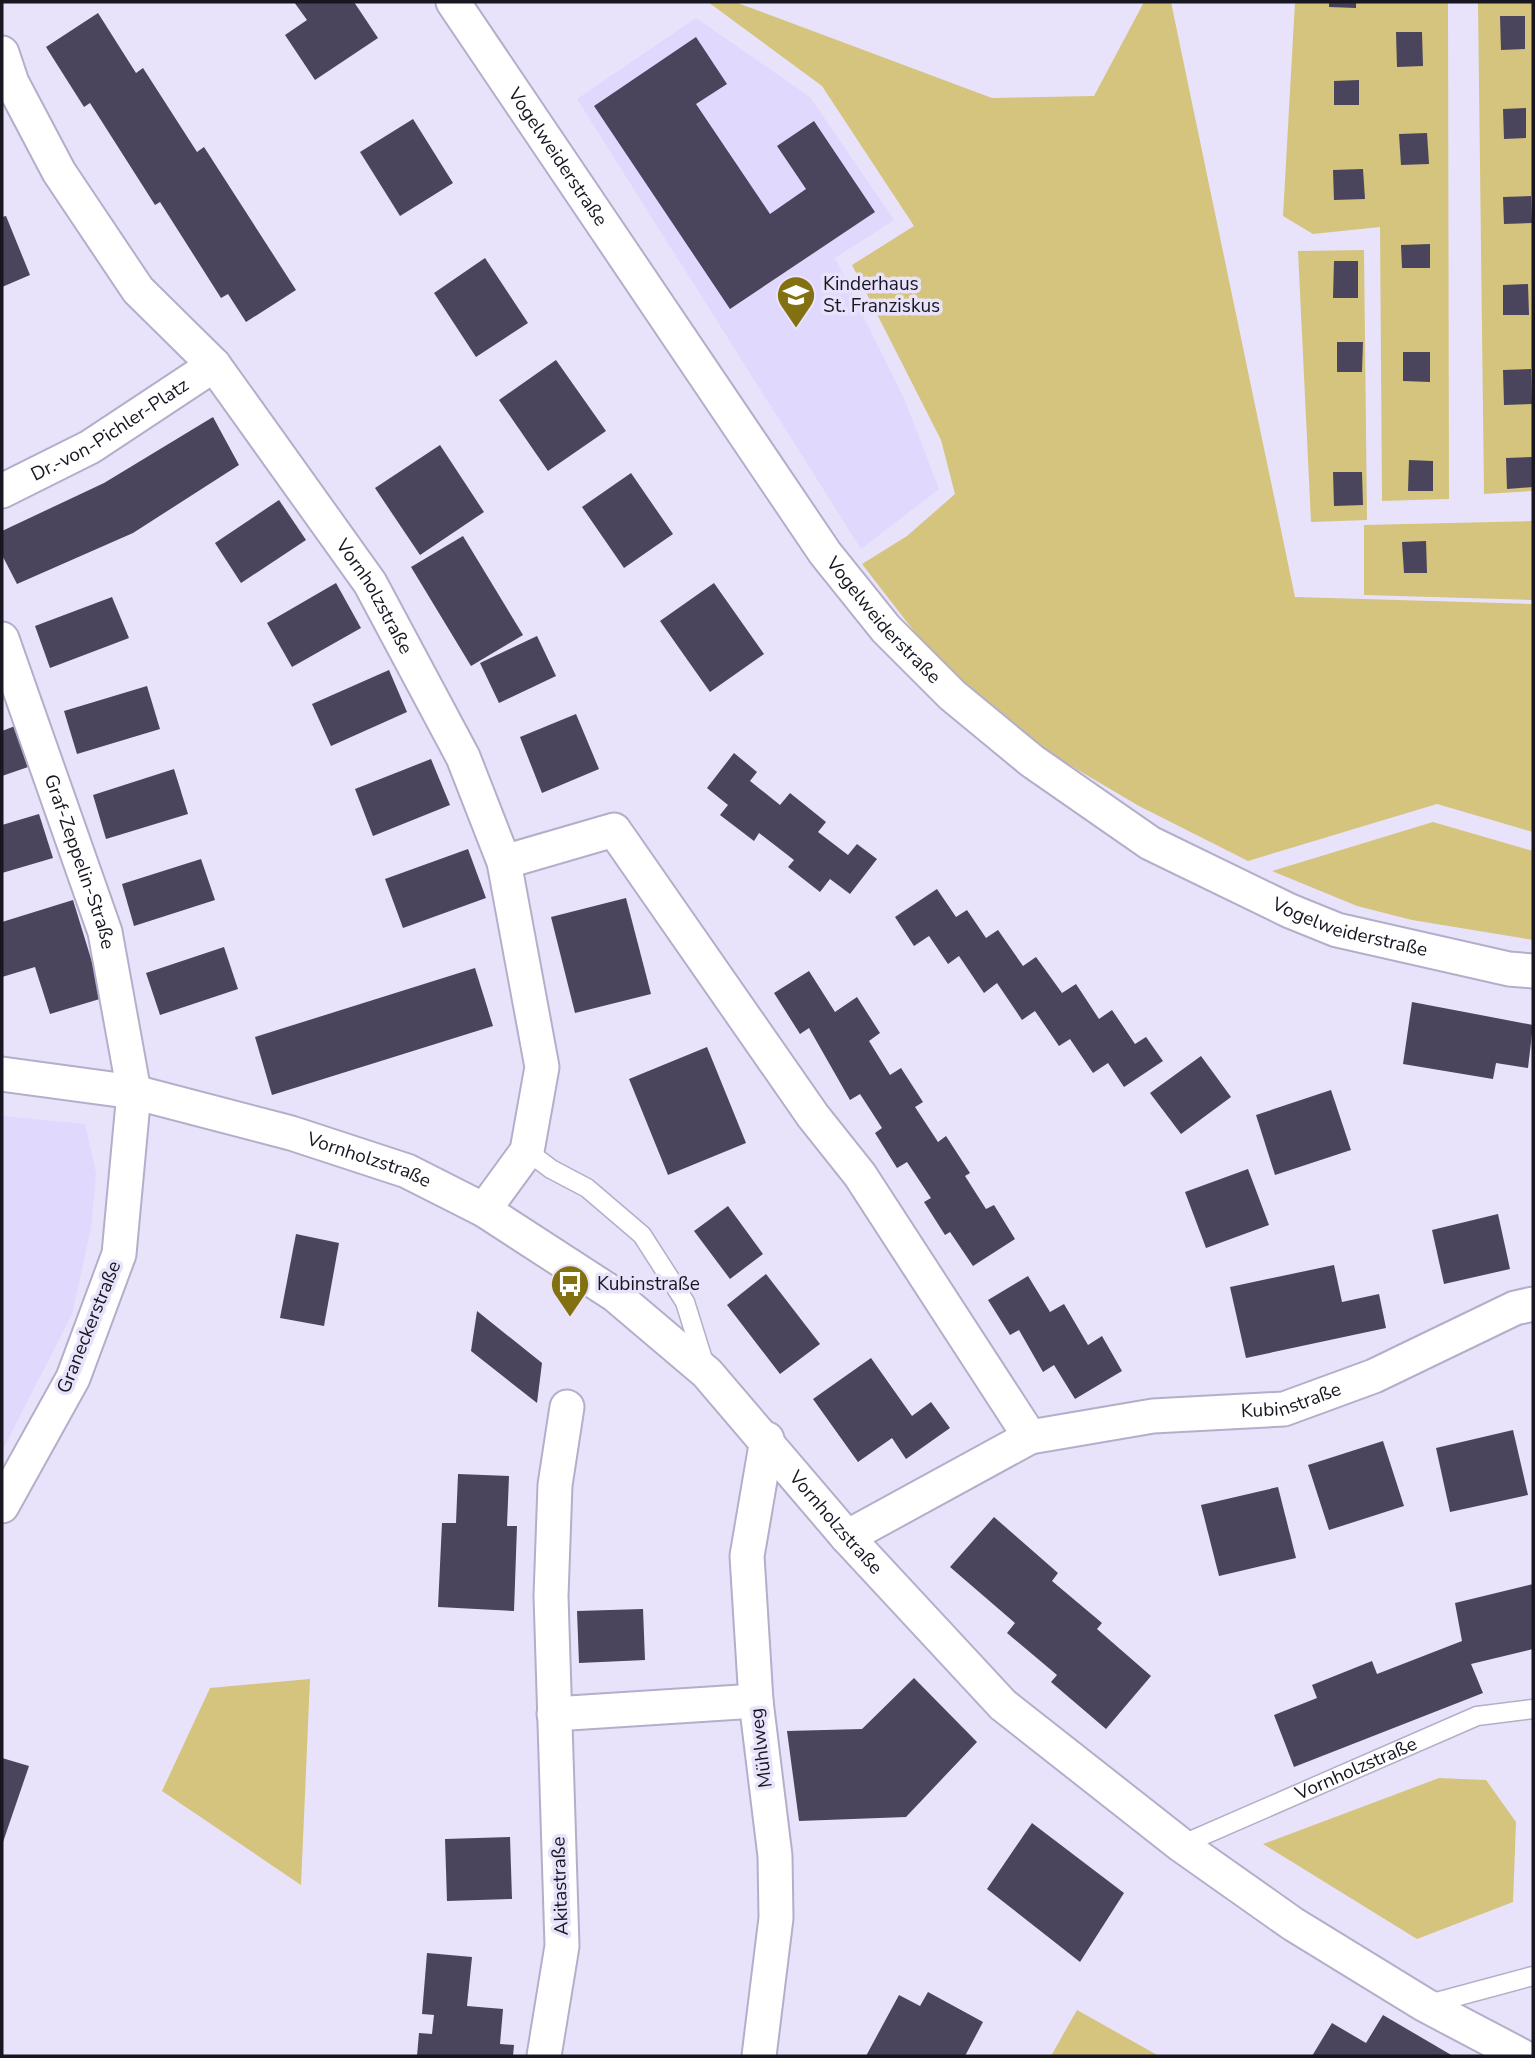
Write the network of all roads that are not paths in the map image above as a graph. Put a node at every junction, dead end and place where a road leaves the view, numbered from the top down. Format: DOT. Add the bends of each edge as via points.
graph roads {
  1 [pos="453,2"];
  2 [pos="2,53"];
  3 [pos="214,365"];
  4 [pos="2,491"];
  5 [pos="2,639"];
  6 [pos="504,862"];
  7 [pos="1533,971"];
  8 [pos="2,1074"];
  9 [pos="134,1092"];
  10 [pos="527,1151"];
  11 [pos="484,1210"];
  12 [pos="1533,1304"];
  13 [pos="708,1373"];
  14 [pos="567,1407"];
  15 [pos="1030,1437"];
  16 [pos="767,1439"];
  17 [pos="2,1506"];
  18 [pos="847,1537"];
  19 [pos="755,1701"];
  20 [pos="1533,1709"];
  21 [pos="554,1714"];
  22 [pos="1181,1845"];
  23 [pos="1533,1976"];
  24 [pos="1425,2005"];
  25 [pos="544,2056"];
  26 [pos="759,2056"];
  27 [pos="1522,2056"];
  1 -- 7 [label="street, Vogelweiderstraße" via="825,553 886,629 952,695 1032,761 1150,843 1290,911 1337,930"];
  2 -- 3 [label="street, Vornholzstraße" via="12,83 59,172 138,290"];
  3 -- 4 [label="street, Dr.-von-Pichler-Platz" via="90,447"];
  3 -- 6 [label="street, Vornholzstraße" via="370,583 463,757"];
  5 -- 9 [label="street, Graf-Zeppelin-Straße" via="105,932"];
  6 -- 10 [label="street, Vornholzstraße" via="542,1067"];
  6 -- 15 [label="street" via="614,830 813,1116 860,1175"];
  8 -- 9 [label="street, Vornholzstraße"];
  9 -- 11 [label="street, Vornholzstraße" via="291,1133 407,1171"];
  9 -- 17 [label="street, Graneckerstraße" via="119,1254 73,1378"];
  10 -- 11 [label="street, Vornholzstraße"];
  10 -- 13 [label="lane" via="587,1188 642,1235 685,1302"];
  11 -- 13 [label="street, Vornholzstraße" via="615,1295"];
  12 -- 15 [label="street, Kubinstraße" via="1515,1308 1374,1376 1284,1409 1153,1416"];
  13 -- 16 [label="street, Vornholzstraße"];
  14 -- 21 [label="street, Akitastraße" via="555,1499 551,1596"];
  15 -- 18 [label="street, Kubinstraße"];
  16 -- 18 [label="street, Vornholzstraße"];
  16 -- 19 [label="street, Mühlweg" via="747,1556"];
  18 -- 22 [label="street, Vornholzstraße" via="1003,1705"];
  19 -- 21 [label="street"];
  19 -- 26 [label="street, Mühlweg" via="775,1856 776,1918"];
  20 -- 22 [label="lane, Vornholzstraße" via="1477,1716"];
  21 -- 25 [label="street, Akitastraße" via="562,1946"];
  22 -- 24 [label="street, Vornholzstraße" via="1293,1924"];
  23 -- 24 [label="lane"];
  24 -- 27 [label="street, Vornholzstraße"];
}
